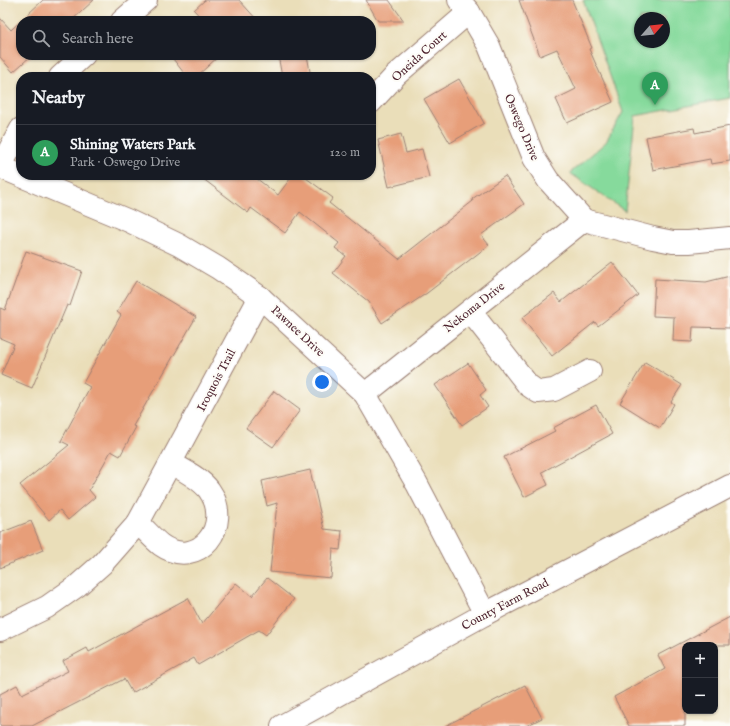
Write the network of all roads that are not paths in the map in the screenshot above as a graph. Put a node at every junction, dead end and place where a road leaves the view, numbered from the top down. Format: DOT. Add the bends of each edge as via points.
graph roads {
  1 [pos="146,0"];
  2 [pos="464,6"];
  3 [pos="128,16"];
  4 [pos="79,60"];
  5 [pos="65,72"];
  6 [pos="376,97"];
  7 [pos="16,138"];
  8 [pos="0,167"];
  9 [pos="16,174"];
  10 [pos="31,180"];
  11 [pos="584,220"];
  12 [pos="730,238"];
  13 [pos="260,297"];
  14 [pos="470,311"];
  15 [pos="590,371"];
  16 [pos="365,394"];
  17 [pos="171,463"];
  18 [pos="730,486"];
  19 [pos="138,523"];
  20 [pos="486,614"];
  21 [pos="0,630"];
  22 [pos="282,726"];
  1 -- 3 [label="street"];
  2 -- 6 [label="street, Oneida Court"];
  2 -- 11 [label="street, Oswego Drive" via="488,46 534,158 548,180"];
  4 -- 5 [label="street"];
  7 -- 8 [label="street"];
  8 -- 9 [label="street, Pawnee Drive"];
  10 -- 13 [label="street, Pawnee Drive" via="179,245"];
  11 -- 12 [label="street" via="673,242"];
  11 -- 14 [label="street, Nekoma Drive"];
  13 -- 16 [label="street, Pawnee Drive"];
  13 -- 17 [label="street, Iroquois Trail"];
  14 -- 15 [label="street" via="528,385 538,392 554,390"];
  14 -- 16 [label="street, Nekoma Drive"];
  16 -- 20 [label="street, Pawnee Drive" via="417,484"];
  17 -- 19 [label="street, Iroquois Trail"];
  17 -- 19 [label="street" via="189,473 208,489 215,501 218,515 210,541 189,552 176,551 161,545"];
  18 -- 20 [label="street, County Farm Road"];
  19 -- 21 [label="street, Iroquois Trail" via="102,564 77,586 47,607"];
  20 -- 22 [label="street, County Farm Road"];
}
